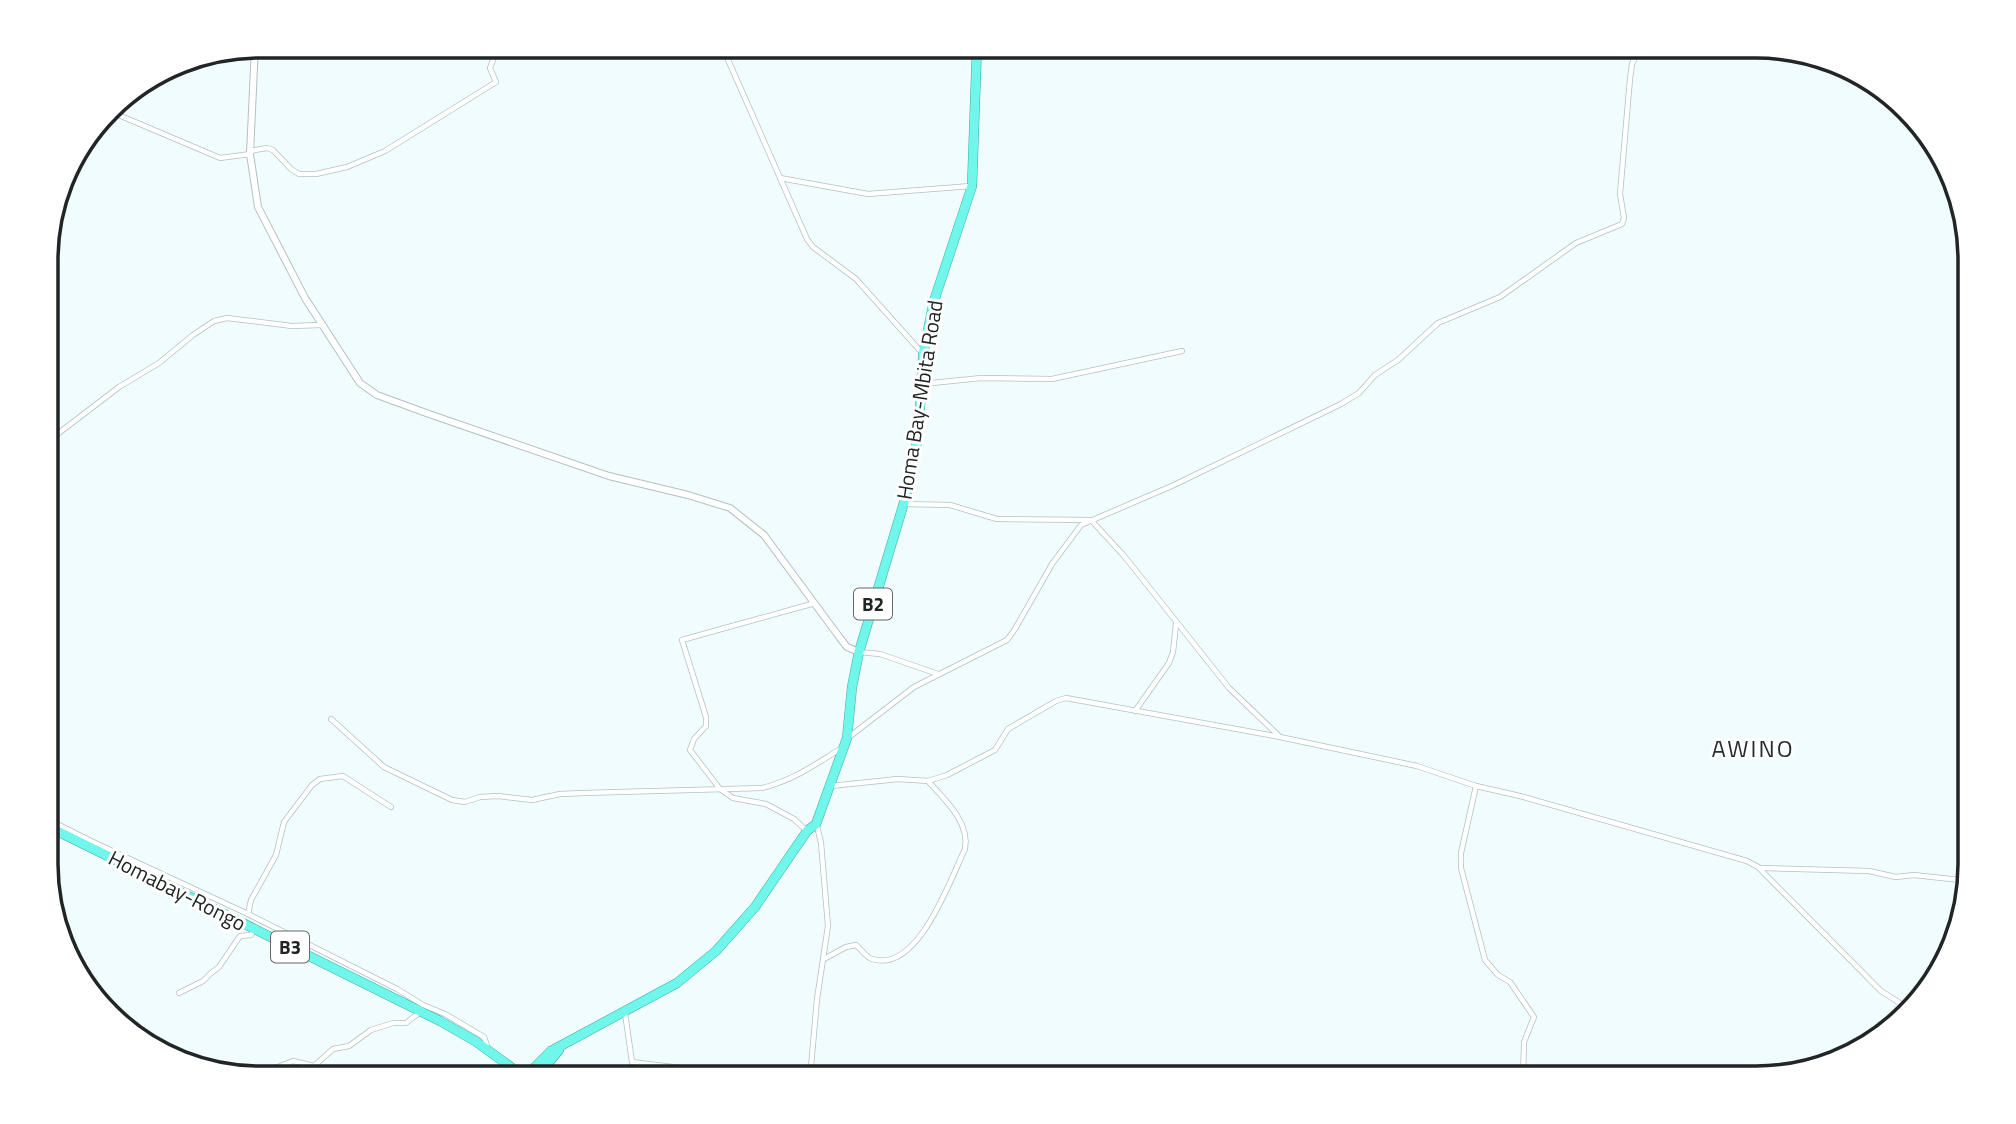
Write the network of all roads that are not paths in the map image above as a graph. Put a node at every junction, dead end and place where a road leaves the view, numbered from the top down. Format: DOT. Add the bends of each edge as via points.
graph roads {
  1 [pos="254,58"];
  2 [pos="494,58"];
  3 [pos="727,58"];
  4 [pos="977,58"];
  5 [pos="1635,58"];
  6 [pos="119,115"];
  7 [pos="250,153"];
  8 [pos="780,178"];
  9 [pos="972,186"];
  10 [pos="321,325"];
  11 [pos="1182,351"];
  12 [pos="923,355"];
  13 [pos="921,384"];
  14 [pos="58,434"];
  15 [pos="905,504"];
  16 [pos="1091,520"];
  17 [pos="815,603"];
  18 [pos="1177,623"];
  19 [pos="859,652"];
  20 [pos="938,674"];
  21 [pos="1135,711"];
  22 [pos="331,719"];
  23 [pos="1280,737"];
  24 [pos="845,743"];
  25 [pos="928,781"];
  26 [pos="830,786"];
  27 [pos="1476,786"];
  28 [pos="720,789"];
  29 [pos="391,807"];
  30 [pos="58,824"];
  31 [pos="816,824"];
  32 [pos="58,831"];
  33 [pos="807,831"];
  34 [pos="1759,868"];
  35 [pos="1958,880"];
  36 [pos="248,914"];
  37 [pos="254,929"];
  38 [pos="824,959"];
  39 [pos="340,967"];
  40 [pos="179,993"];
  41 [pos="1902,1004"];
  42 [pos="422,1008"];
  43 [pos="625,1012"];
  44 [pos="562,1046"];
  45 [pos="280,1066"];
  46 [pos="314,1066"];
  47 [pos="314,1066"];
  48 [pos="509,1066"];
  49 [pos="535,1066"];
  50 [pos="546,1066"];
  51 [pos="665,1066"];
  52 [pos="811,1066"];
  53 [pos="1523,1066"];
  1 -- 7 [label="street"];
  2 -- 7 [label="street" via="490,68 496,82 367,160 299,174 273,150"];
  3 -- 8 [label="street"];
  4 -- 9 [label="highway, Homa Bay-Mbita Road / B2"];
  5 -- 16 [label="street" via="1620,194 1622,225 1576,243 1500,297 1438,323 1350,399"];
  6 -- 7 [label="street" via="220,158"];
  7 -- 10 [label="street" via="262,218"];
  8 -- 9 [label="street" via="868,194"];
  8 -- 12 [label="street" via="813,247 856,279"];
  9 -- 12 [label="highway, Homa Bay-Mbita Road / B2" via="934,301"];
  10 -- 14 [label="street" via="214,321"];
  10 -- 17 [label="street" via="360,383 378,395 609,476 730,508 764,535"];
  11 -- 13 [label="street" via="1052,379 981,378"];
  12 -- 13 [label="highway, Homa Bay-Mbita Road / B2"];
  13 -- 15 [label="highway, Homa Bay-Mbita Road / B2" via="919,426"];
  15 -- 16 [label="street" via="950,505 997,519"];
  15 -- 19 [label="highway, Homa Bay-Mbita Road / B2"];
  16 -- 18 [label="street"];
  16 -- 20 [label="street" via="1068,539 1007,640"];
  17 -- 19 [label="street" via="847,647"];
  17 -- 28 [label="street" via="682,640 706,717 706,726 691,750"];
  18 -- 21 [label="street" via="1169,663"];
  18 -- 23 [label="street" via="1229,688"];
  19 -- 20 [label="street" via="880,654"];
  19 -- 24 [label="highway, Homa Bay-Mbita Road / B2"];
  20 -- 24 [label="street" via="914,687"];
  21 -- 23 [label="street"];
  21 -- 25 [label="street" via="1061,698 1008,729 991,753"];
  22 -- 28 [label="street" via="384,767 460,802 488,796 531,800 560,794"];
  23 -- 27 [label="street" via="1417,766"];
  24 -- 26 [label="highway, Homa Bay-Mbita Road / B2"];
  24 -- 28 [label="street" via="784,783"];
  25 -- 26 [label="street" via="898,779"];
  25 -- 38 [label="street" via="955,812 967,840 916,943 899,957 882,960 868,956 856,945"];
  26 -- 31 [label="highway, Homa Bay-Mbita Road / B2"];
  27 -- 34 [label="street"];
  27 -- 53 [label="street" via="1461,868 1485,960 1510,982 1534,1017 1524,1042"];
  28 -- 33 [label="street" via="733,798 783,812"];
  29 -- 36 [label="street" via="343,776 320,779 284,822 276,855"];
  30 -- 36 [label="street"];
  31 -- 33 [label="highway"];
  31 -- 38 [label="street" via="827,893"];
  32 -- 37 [label="highway, Homabay-Rongo / B3"];
  33 -- 43 [label="highway" via="755,906 716,951 677,984"];
  34 -- 35 [label="street" via="1869,871"];
  34 -- 41 [label="street" via="1870,980"];
  36 -- 39 [label="street"];
  37 -- 39 [label="highway, Homabay-Rongo / B3"];
  37 -- 40 [label="street" via="251,935 240,936 219,967"];
  38 -- 52 [label="street"];
  39 -- 42 [label="highway, Homabay-Rongo / B3"];
  42 -- 46 [label="street" via="406,1023 371,1030 358,1042 333,1049"];
  42 -- 48 [label="highway, Homabay-Rongo / B3"];
  43 -- 44 [label="highway"];
  43 -- 51 [label="street" via="632,1062"];
  44 -- 49 [label="highway"];
  44 -- 50 [label="highway"];
  45 -- 47 [label="street" via="293,1061"];
}
